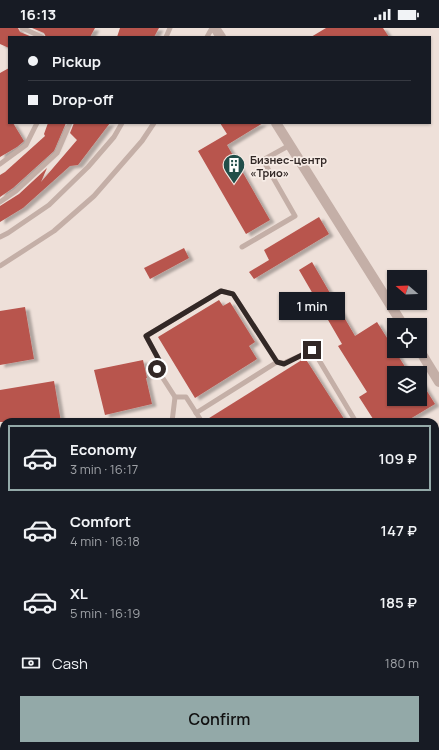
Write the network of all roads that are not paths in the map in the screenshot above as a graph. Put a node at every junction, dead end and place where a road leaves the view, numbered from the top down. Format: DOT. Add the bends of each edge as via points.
graph roads {
  1 [pos="22,28"];
  2 [pos="40,36"];
  3 [pos="36,124"];
  4 [pos="70,124"];
  5 [pos="121,124"];
  6 [pos="153,124"];
  7 [pos="277,124"];
  8 [pos="290,145"];
  9 [pos="0,164"];
  10 [pos="0,202"];
  11 [pos="0,237"];
  12 [pos="242,246"];
  13 [pos="0,266"];
  14 [pos="399,318"];
  15 [pos="424,358"];
  16 [pos="277,362"];
  17 [pos="439,382"];
  18 [pos="175,397"];
  19 [pos="196,413"];
  20 [pos="172,418"];
  21 [pos="199,418"];
  22 [pos="354,418"];
  1 -- 2 [label="lane"];
  3 -- 9 [label="lane" via="26,144"];
  4 -- 10 [label="lane" via="57,153 16,191"];
  5 -- 11 [label="lane" via="114,137 88,167 49,205"];
  6 -- 13 [label="lane" via="142,141 94,196 54,230"];
  7 -- 8 [label="street"];
  8 -- 12 [label="lane" via="263,160 295,216"];
  8 -- 14 [label="street"];
  15 -- 17 [label="street"];
  16 -- 18 [label="lane" via="233,294 221,291 146,336 159,360 157,369"];
  16 -- 19 [label="lane"];
  16 -- 22 [label="lane" via="284,364 312,350"];
  18 -- 19 [label="lane" via="186,397"];
  18 -- 20 [label="lane"];
  19 -- 21 [label="lane"];
}
